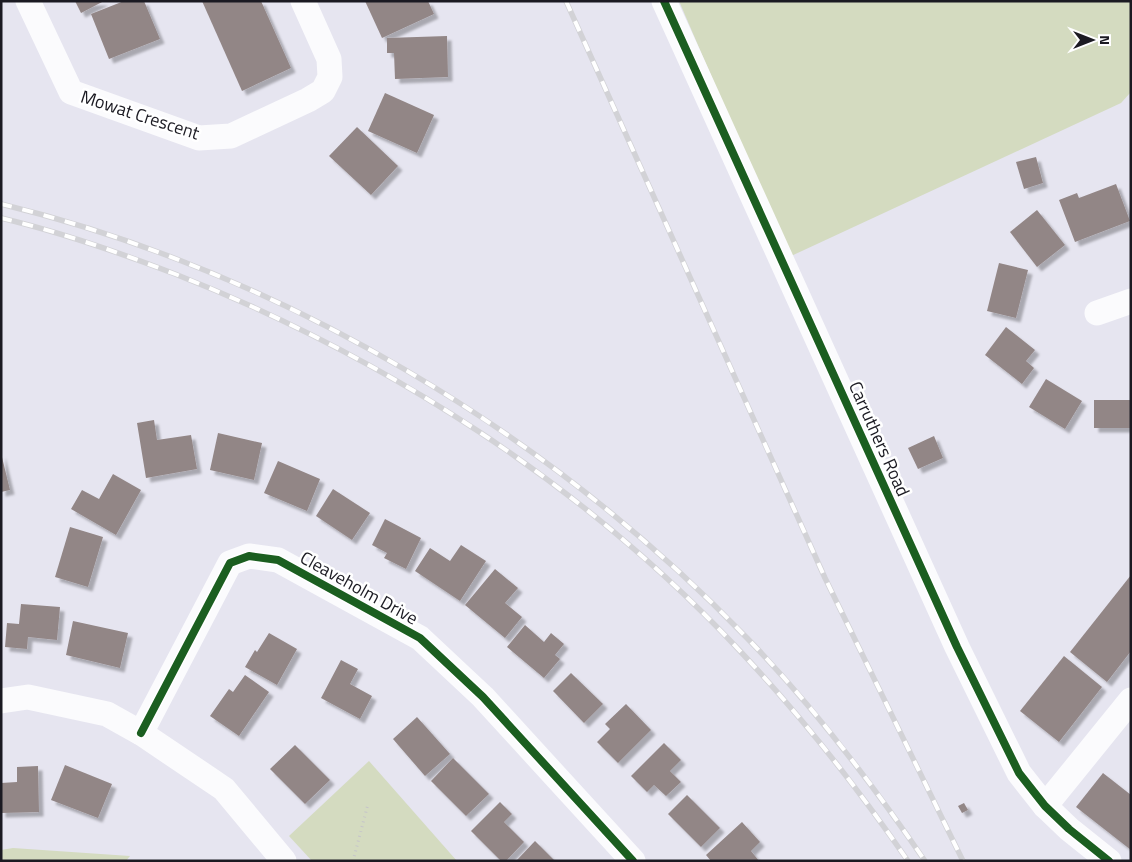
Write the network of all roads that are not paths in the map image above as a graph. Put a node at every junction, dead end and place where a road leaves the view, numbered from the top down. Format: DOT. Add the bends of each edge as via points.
graph roads {
  1 [pos="28,1"];
  2 [pos="303,1"];
  3 [pos="664,1"];
  4 [pos="1131,301"];
  5 [pos="1097,313"];
  6 [pos="1,701"];
  7 [pos="1127,714"];
  8 [pos="141,733"];
  9 [pos="1044,806"];
  10 [pos="284,861"];
  11 [pos="633,861"];
  12 [pos="1109,861"];
  1 -- 2 [label="street, Mowat Crescent" via="71,92 199,138 231,136 322,91 330,77 329,59"];
  3 -- 9 [label="street, Carruthers Road" via="958,647 1019,773"];
  4 -- 5 [label="street"];
  6 -- 8 [label="street" via="28,697 107,714"];
  7 -- 9 [label="street"];
  8 -- 10 [label="street" via="224,789"];
  8 -- 11 [label="street, Cleaveholm Drive" via="230,563 249,556 278,560 420,638 483,696"];
  9 -- 12 [label="street, Carruthers Road"];
}
